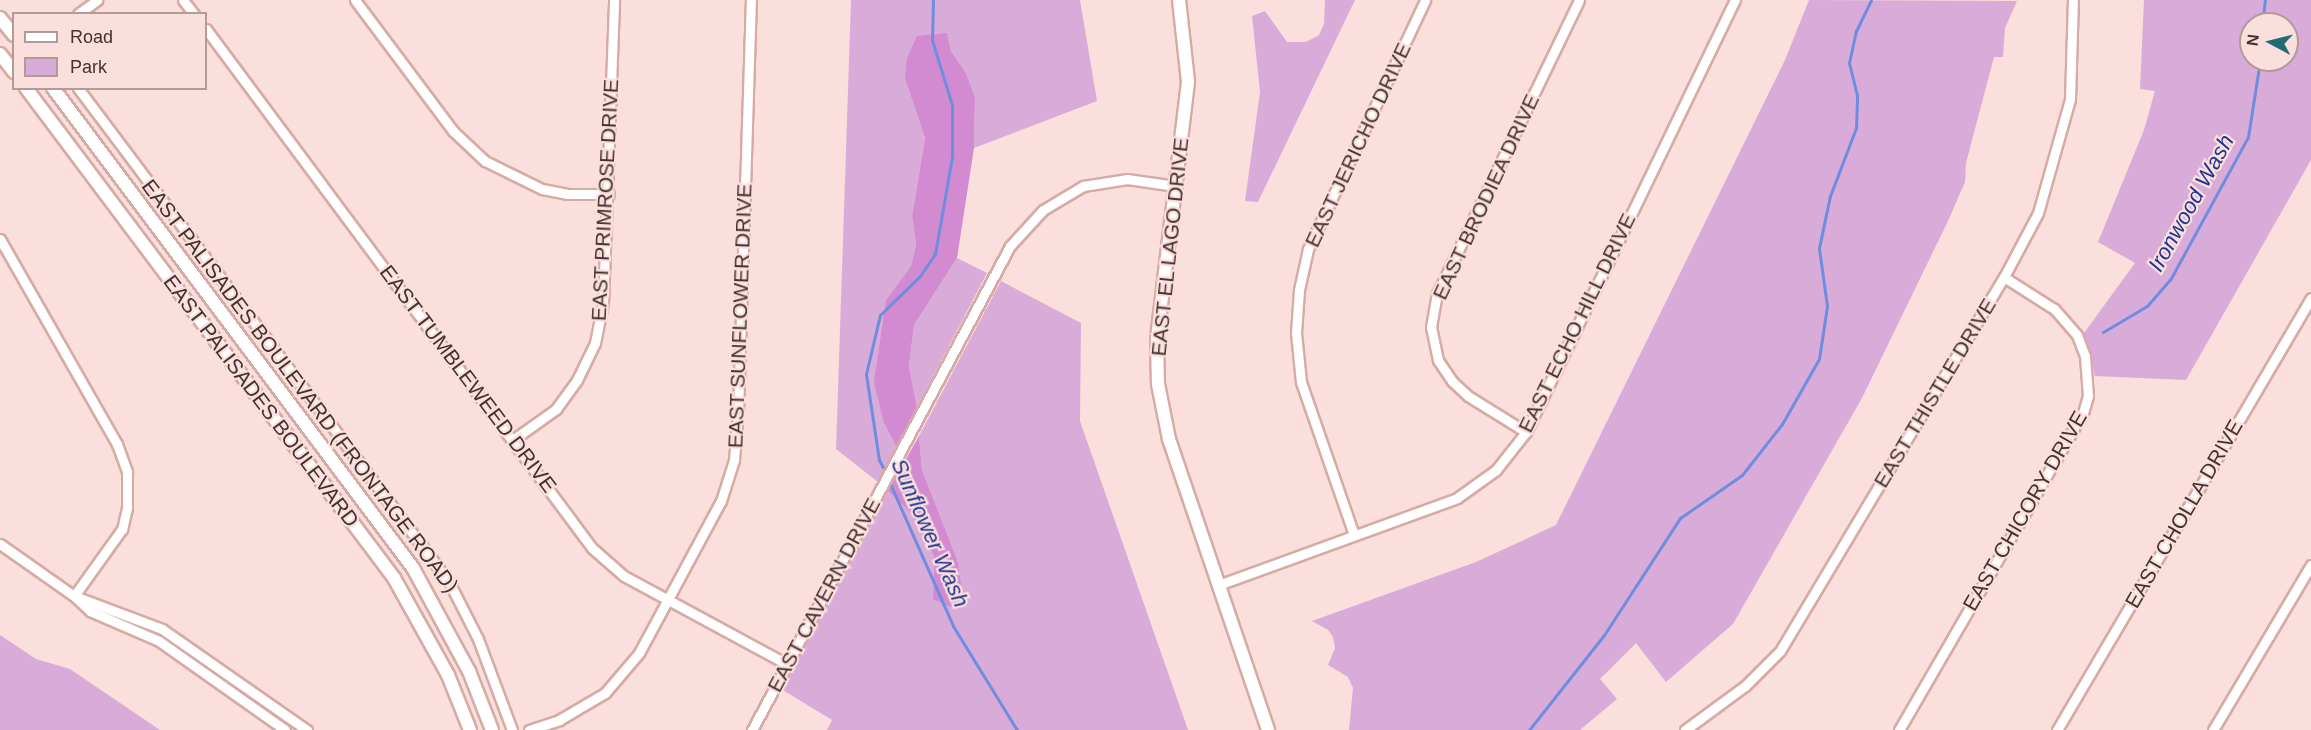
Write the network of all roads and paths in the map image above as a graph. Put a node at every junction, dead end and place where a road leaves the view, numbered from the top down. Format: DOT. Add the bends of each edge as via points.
graph roads {
  1 [pos="97,0"];
  2 [pos="183,0"];
  3 [pos="355,0"];
  4 [pos="614,0"];
  5 [pos="751,0"];
  6 [pos="1179,0"];
  7 [pos="1425,0"];
  8 [pos="1579,0"];
  9 [pos="1735,0"];
  10 [pos="2073,0"];
  11 [pos="81,12"];
  12 [pos="192,12"];
  13 [pos="0,18"];
  14 [pos="207,30"];
  15 [pos="12,33"];
  16 [pos="28,90"];
  17 [pos="55,90"];
  18 [pos="80,90"];
  19 [pos="1175,186"];
  20 [pos="609,194"];
  21 [pos="0,239"];
  22 [pos="2004,276"];
  23 [pos="2311,298"];
  24 [pos="2307,312"];
  25 [pos="1526,432"];
  26 [pos="514,439"];
  27 [pos="1354,535"];
  28 [pos="0,544"];
  29 [pos="2311,565"];
  30 [pos="1221,584"];
  31 [pos="74,596"];
  32 [pos="667,600"];
  33 [pos="211,662"];
  34 [pos="787,664"];
  35 [pos="204,672"];
  36 [pos="285,730"];
  37 [pos="307,730"];
  38 [pos="470,730"];
  39 [pos="492,730"];
  40 [pos="512,730"];
  41 [pos="529,730"];
  42 [pos="752,730"];
  43 [pos="1268,730"];
  44 [pos="1686,730"];
  45 [pos="1899,730"];
  46 [pos="2057,730"];
  47 [pos="2213,730"];
  1 -- 11 [label="street"];
  2 -- 12 [label="street"];
  3 -- 20 [label="street" via="453,131 485,161 542,189 567,194"];
  4 -- 20 [label="street, EAST PRIMROSE DRIVE"];
  5 -- 32 [label="street, EAST SUNFLOWER DRIVE" via="734,460 721,501"];
  6 -- 19 [label="street, EAST EL LAGO DRIVE" via="1188,82"];
  7 -- 27 [label="street, EAST JERICHO DRIVE" via="1308,249 1299,290 1296,333 1301,382"];
  8 -- 25 [label="street, EAST BRODIEA DRIVE" via="1437,294 1431,327 1438,360 1452,381 1468,396"];
  9 -- 25 [label="street, EAST ECHO HILL DRIVE"];
  10 -- 22 [label="street, EAST THISTLE DRIVE" via="2074,54 2060,144 2038,213"];
  13 -- 15 [label="street"];
  14 -- 26 [label="street, EAST TUMBLEWEED DRIVE"];
  16 -- 38 [label="street, EAST PALISADES BOULEVARD" via="394,578 448,675"];
  17 -- 39 [label="street, EAST PALISADES BOULEVARD" via="413,568 469,671"];
  18 -- 40 [label="street, EAST PALISADES BOULEVARD (FRONTAGE ROAD)" via="449,582 478,639"];
  19 -- 30 [label="street, EAST EL LAGO DRIVE" via="1157,338 1158,384 1169,439"];
  19 -- 34 [label="street, EAST CAVERN DRIVE" via="1127,179 1083,186 1043,210 1010,246"];
  20 -- 26 [label="street, EAST PRIMROSE DRIVE" via="603,303 595,343 577,380 556,409"];
  21 -- 31 [label="street" via="117,444 127,472 127,508 122,529"];
  22 -- 44 [label="street, EAST THISTLE DRIVE" via="1780,651 1744,686"];
  22 -- 45 [label="street, EAST CHICORY DRIVE" via="2054,309 2077,335 2085,356 2088,396 2083,413"];
  23 -- 24 [label="street, EAST CHOLLA DRIVE"];
  24 -- 46 [label="street, EAST CHOLLA DRIVE"];
  25 -- 27 [label="street, EAST ECHO HILL DRIVE" via="1497,470 1457,498"];
  26 -- 32 [label="street, EAST TUMBLEWEED DRIVE" via="592,548 624,576"];
  27 -- 30 [label="street, EAST ECHO HILL DRIVE"];
  28 -- 31 [label="street"];
  29 -- 47 [label="street"];
  30 -- 43 [label="street, EAST EL LAGO DRIVE"];
  31 -- 33 [label="street" via="162,629"];
  31 -- 35 [label="street" via="90,611 159,641"];
  32 -- 34 [label="street, EAST TUMBLEWEED DRIVE"];
  32 -- 41 [label="street, EAST SUNFLOWER DRIVE" via="639,653 604,693 559,720"];
  33 -- 35 [label="street"];
  33 -- 37 [label="street"];
  34 -- 42 [label="street, EAST CAVERN DRIVE"];
  35 -- 36 [label="street"];
}
